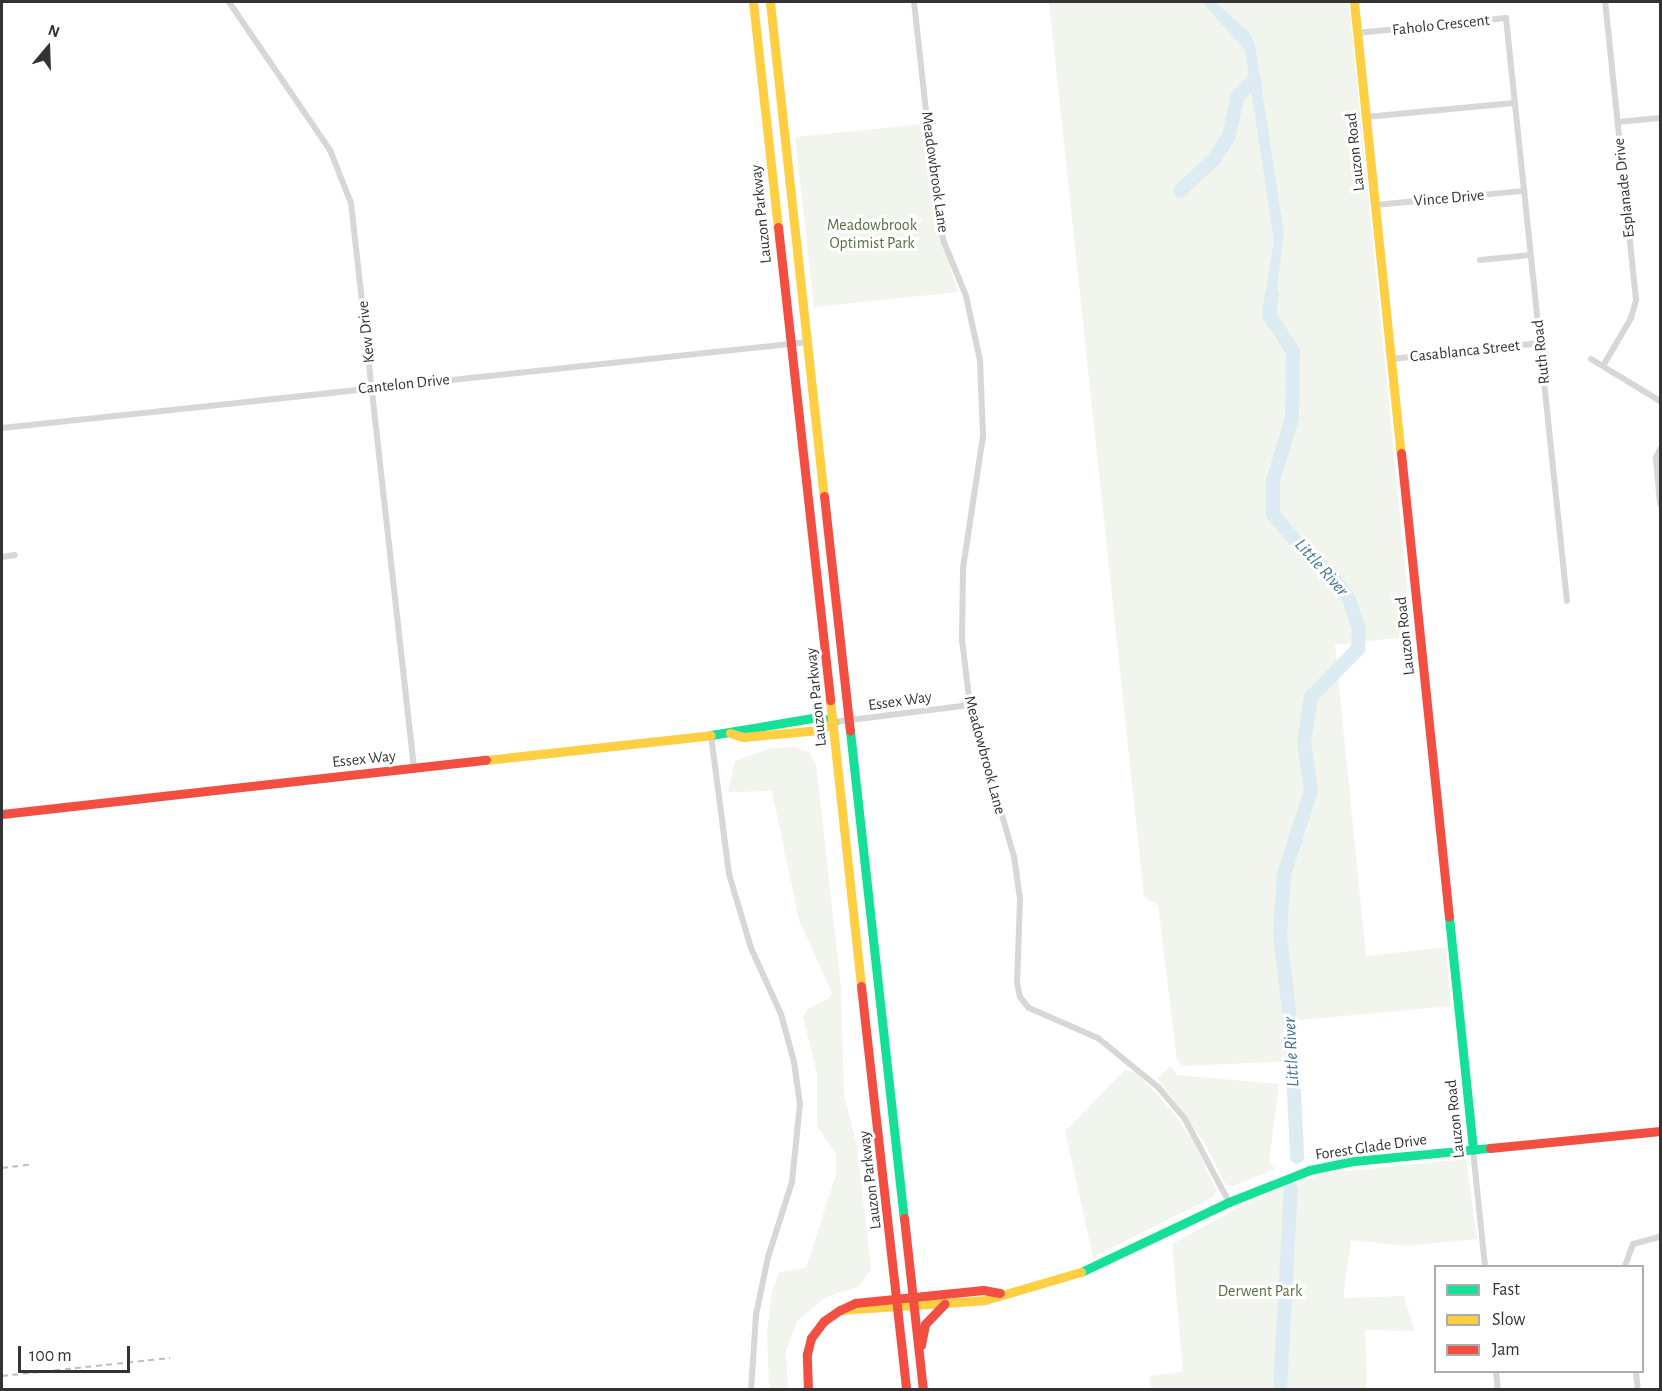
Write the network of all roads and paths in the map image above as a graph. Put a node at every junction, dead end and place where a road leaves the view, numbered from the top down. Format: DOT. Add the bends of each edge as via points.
graph roads {
  1 [pos="229,2"];
  2 [pos="753,2"];
  3 [pos="770,2"];
  4 [pos="914,2"];
  5 [pos="1354,2"];
  6 [pos="1605,2"];
  7 [pos="1357,33"];
  8 [pos="1514,103"];
  9 [pos="1366,117"];
  10 [pos="1660,118"];
  11 [pos="1618,122"];
  12 [pos="1524,191"];
  13 [pos="1375,205"];
  14 [pos="1530,255"];
  15 [pos="1480,260"];
  16 [pos="808,342"];
  17 [pos="1540,343"];
  18 [pos="790,344"];
  19 [pos="1391,359"];
  20 [pos="1591,360"];
  21 [pos="1603,366"];
  22 [pos="372,388"];
  23 [pos="1660,401"];
  24 [pos="2,428"];
  25 [pos="1660,449"];
  26 [pos="1660,504"];
  27 [pos="15,555"];
  28 [pos="2,557"];
  29 [pos="1567,601"];
  30 [pos="970,705"];
  31 [pos="834,722"];
  32 [pos="849,723"];
  33 [pos="711,735"];
  34 [pos="414,768"];
  35 [pos="2,814"];
  36 [pos="1660,1131"];
  37 [pos="1473,1150"];
  38 [pos="1229,1202"];
  39 [pos="1660,1237"];
  40 [pos="1485,1265"];
  41 [pos="1625,1265"];
  42 [pos="1001,1293"];
  43 [pos="914,1302"];
  44 [pos="898,1304"];
  45 [pos="944,1304"];
  46 [pos="920,1356"];
  47 [pos="1496,1373"];
  48 [pos="1636,1373"];
  49 [pos="751,1389"];
  50 [pos="808,1389"];
  51 [pos="906,1389"];
  52 [pos="923,1389"];
  53 [pos="1498,1389"];
  54 [pos="1638,1389"];
  1 -- 22 [label="street, Kew Drive" via="330,150 343,176 351,203"];
  2 -- 18 [label="street, Lauzon Parkway"];
  3 -- 16 [label="street, Lauzon Parkway"];
  4 -- 30 [label="street, Meadowbrook Lane" via="938,212 944,242 966,296 982,380 983,436 964,559 961,608"];
  5 -- 7 [label="street, Lauzon Road"];
  6 -- 11 [label="street, Esplanade Drive"];
  7 -- 8 [label="street, Faholo Crescent" via="1506,18"];
  7 -- 9 [label="street, Lauzon Road"];
  8 -- 9 [label="street"];
  8 -- 12 [label="street, Ruth Road"];
  9 -- 13 [label="street, Lauzon Road"];
  10 -- 11 [label="street"];
  11 -- 21 [label="street, Esplanade Drive" via="1636,300 1631,318"];
  12 -- 13 [label="street, Vince Drive"];
  12 -- 14 [label="street, Ruth Road"];
  13 -- 19 [label="street, Lauzon Road"];
  14 -- 15 [label="street"];
  14 -- 17 [label="street, Ruth Road"];
  16 -- 18 [label="street, Cantelon Drive"];
  16 -- 32 [label="street, Lauzon Parkway"];
  17 -- 19 [label="street, Casablanca Street"];
  17 -- 29 [label="street, Ruth Road"];
  18 -- 22 [label="street, Cantelon Drive"];
  18 -- 31 [label="street, Lauzon Parkway"];
  19 -- 37 [label="street, Lauzon Road"];
  20 -- 21 [label="street"];
  21 -- 23 [label="street"];
  22 -- 24 [label="street, Cantelon Drive"];
  22 -- 34 [label="street, Kew Drive"];
  25 -- 26 [label="street" via="1656,458"];
  27 -- 28 [label="street"];
  30 -- 32 [label="street, Essex Way"];
  30 -- 38 [label="street, Meadowbrook Lane" via="1014,856 1020,908 1020,997 1029,1008 1098,1038 1159,1088 1190,1128"];
  31 -- 32 [label="street, Essex Way"];
  31 -- 33 [label="street, Essex Way" via="819,717"];
  31 -- 44 [label="street, Lauzon Parkway"];
  32 -- 43 [label="street, Lauzon Parkway"];
  33 -- 34 [label="street, Essex Way"];
  33 -- 49 [label="street" via="729,874 751,948 781,1014 800,1104 792,1182 768,1257 756,1315"];
  34 -- 35 [label="street, Essex Way"];
  36 -- 37 [label="street, Forest Glade Drive"];
  37 -- 38 [label="street, Forest Glade Drive" via="1354,1161 1310,1170"];
  37 -- 40 [label="street, Lauzon Road"];
  38 -- 42 [label="street, Forest Glade Drive" via="1095,1268"];
  39 -- 41 [label="street" via="1633,1244"];
  42 -- 43 [label="street, Forest Glade Drive" via="983,1290"];
  42 -- 45 [label="street, Forest Glade Drive" via="985,1300"];
  43 -- 44 [label="street"];
  43 -- 45 [label="street, Forest Glade Drive"];
  43 -- 46 [label="street, Lauzon Parkway"];
  44 -- 50 [label="street" via="855,1303 824,1321 811,1338 807,1354"];
  44 -- 51 [label="street, Lauzon Parkway"];
  45 -- 46 [label="street" via="925,1324"];
  46 -- 52 [label="street, Lauzon Parkway"];
  47 -- 53 [label="street"];
  48 -- 54 [label="street"];
}
